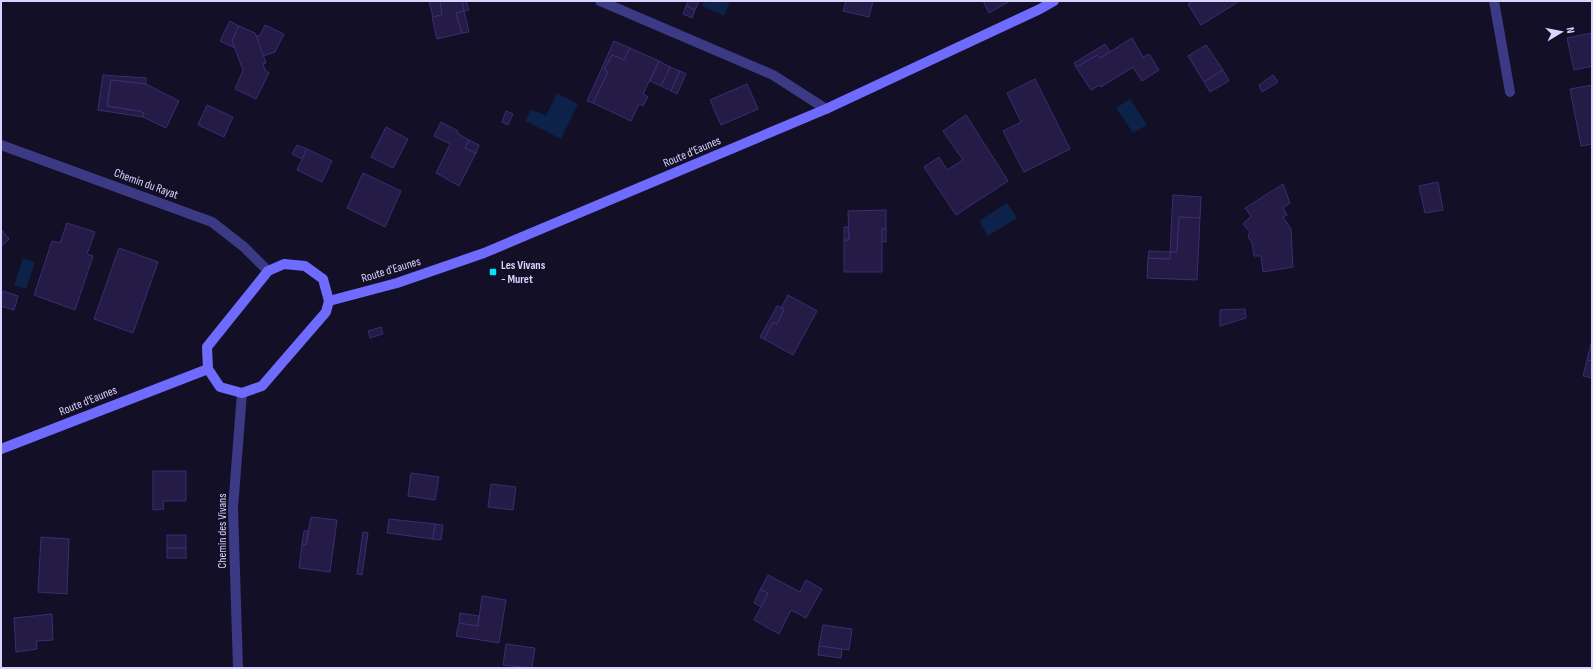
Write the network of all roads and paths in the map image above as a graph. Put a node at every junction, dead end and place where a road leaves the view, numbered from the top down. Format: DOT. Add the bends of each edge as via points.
graph roads {
  1 [pos="600,1"];
  2 [pos="1054,1"];
  3 [pos="1494,1"];
  4 [pos="1510,92"];
  5 [pos="826,109"];
  6 [pos="1,145"];
  7 [pos="268,271"];
  8 [pos="329,301"];
  9 [pos="208,369"];
  10 [pos="242,393"];
  11 [pos="1,449"];
  12 [pos="238,668"];
  1 -- 5 [label="street" via="773,75"];
  2 -- 5 [label="main road, Route d'Eaunes"];
  3 -- 4 [label="street"];
  5 -- 8 [label="main road, Route d'Eaunes" via="484,253 396,284"];
  6 -- 7 [label="street, Chemin du Rayat" via="212,222 244,246"];
  7 -- 8 [label="main road" via="284,264 305,266 323,279"];
  7 -- 9 [label="main road" via="207,347"];
  8 -- 10 [label="main road" via="326,312 262,386"];
  9 -- 10 [label="main road" via="220,387"];
  9 -- 11 [label="main road, Route d'Eaunes"];
  10 -- 12 [label="street, Chemin des Vivans" via="232,508"];
}
